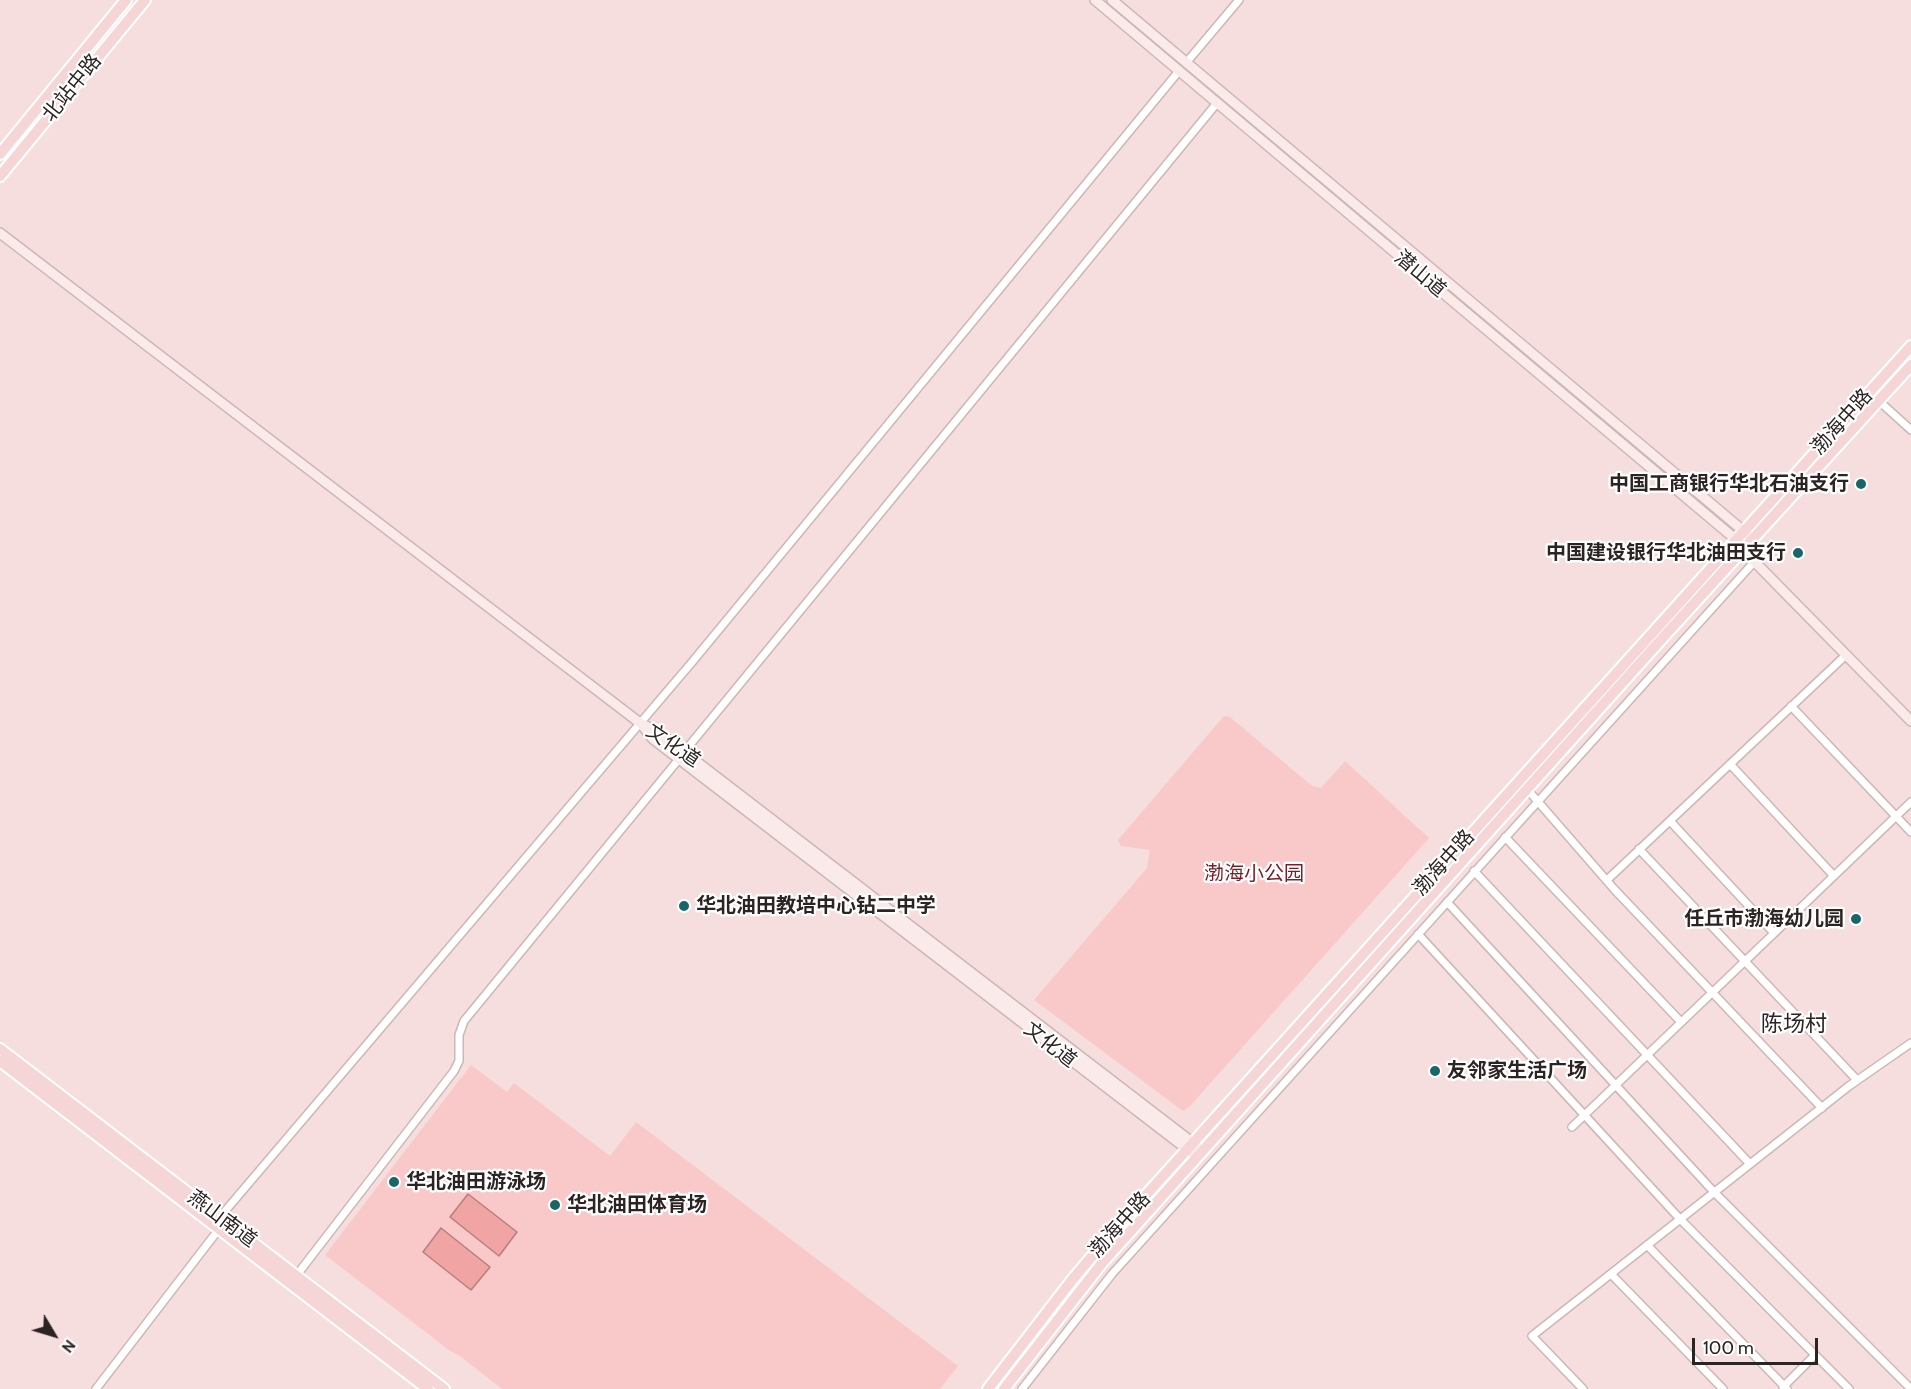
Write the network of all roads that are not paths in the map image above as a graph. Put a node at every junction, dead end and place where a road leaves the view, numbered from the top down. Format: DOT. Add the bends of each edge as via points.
graph roads {
  1 [pos="126,0"];
  2 [pos="145,0"];
  3 [pos="1095,0"];
  4 [pos="1112,0"];
  5 [pos="1239,0"];
  6 [pos="1186,63"];
  7 [pos="1179,71"];
  8 [pos="1217,103"];
  9 [pos="0,154"];
  10 [pos="0,176"];
  11 [pos="0,232"];
  12 [pos="1911,346"];
  13 [pos="1911,365"];
  14 [pos="1879,401"];
  15 [pos="1911,430"];
  16 [pos="1739,535"];
  17 [pos="1747,546"];
  18 [pos="1754,562"];
  19 [pos="1846,655"];
  20 [pos="1791,706"];
  21 [pos="1911,721"];
  22 [pos="640,723"];
  23 [pos="681,756"];
  24 [pos="1730,764"];
  25 [pos="1527,789"];
  26 [pos="1537,801"];
  27 [pos="1911,802"];
  28 [pos="1895,817"];
  29 [pos="1670,821"];
  30 [pos="1911,832"];
  31 [pos="1505,837"];
  32 [pos="1639,849"];
  33 [pos="1474,872"];
  34 [pos="1834,876"];
  35 [pos="1607,880"];
  36 [pos="1447,902"];
  37 [pos="1774,933"];
  38 [pos="1418,934"];
  39 [pos="1744,962"];
  40 [pos="1713,992"];
  41 [pos="1681,1022"];
  42 [pos="1911,1042"];
  43 [pos="0,1049"];
  44 [pos="1647,1055"];
  45 [pos="0,1061"];
  46 [pos="1857,1080"];
  47 [pos="1616,1085"];
  48 [pos="1822,1108"];
  49 [pos="1585,1114"];
  50 [pos="1572,1127"];
  51 [pos="1190,1146"];
  52 [pos="1200,1154"];
  53 [pos="1750,1164"];
  54 [pos="1714,1192"];
  55 [pos="1680,1219"];
  56 [pos="220,1223"];
  57 [pos="1647,1245"];
  58 [pos="1611,1274"];
  59 [pos="296,1276"];
  60 [pos="1815,1355"];
  61 [pos="1784,1388"];
  62 [pos="96,1389"];
  63 [pos="428,1389"];
  64 [pos="444,1389"];
  65 [pos="988,1389"];
  66 [pos="1004,1389"];
  67 [pos="1022,1389"];
  68 [pos="1583,1389"];
  69 [pos="1723,1389"];
  70 [pos="1849,1389"];
  71 [pos="1911,1389"];
  1 -- 9 [label="main road, 北站中路"];
  2 -- 10 [label="main road, 北站中路"];
  3 -- 7 [label="main road, 潜山道"];
  4 -- 6 [label="main road, 潜山道"];
  5 -- 6 [label="street"];
  6 -- 16 [label="main road, 潜山道"];
  7 -- 8 [label="main road, 潜山道"];
  7 -- 22 [label="street"];
  8 -- 16 [label="main road, 潜山道"];
  8 -- 23 [label="street"];
  11 -- 22 [label="main road, 文化道"];
  12 -- 16 [label="main road, 渤海中路"];
  13 -- 14 [label="main road, 渤海中路"];
  14 -- 15 [label="street"];
  14 -- 17 [label="main road, 渤海中路"];
  16 -- 17 [label="main road, 潜山道"];
  16 -- 51 [label="main road, 渤海中路"];
  17 -- 18 [label="main road, 潜山道"];
  17 -- 25 [label="main road, 渤海中路"];
  18 -- 19 [label="main road, 潜山道"];
  18 -- 26 [label="street"];
  19 -- 20 [label="street"];
  19 -- 21 [label="main road, 潜山道"];
  20 -- 24 [label="street"];
  20 -- 28 [label="street"];
  22 -- 23 [label="main road, 文化道" via="653,739"];
  22 -- 56 [label="street"];
  23 -- 51 [label="main road, 文化道"];
  23 -- 59 [label="street" via="464,1021 454,1071"];
  24 -- 29 [label="street"];
  24 -- 34 [label="street"];
  25 -- 26 [label="street"];
  25 -- 52 [label="main road, 渤海中路"];
  26 -- 31 [label="street"];
  26 -- 35 [label="street"];
  27 -- 28 [label="street"];
  28 -- 30 [label="street"];
  28 -- 34 [label="street"];
  29 -- 32 [label="street"];
  29 -- 37 [label="street"];
  31 -- 33 [label="street"];
  31 -- 41 [label="street"];
  32 -- 35 [label="street"];
  32 -- 39 [label="street"];
  33 -- 36 [label="street"];
  33 -- 44 [label="street"];
  34 -- 37 [label="street"];
  35 -- 40 [label="street"];
  36 -- 38 [label="street"];
  36 -- 47 [label="street"];
  37 -- 39 [label="street"];
  38 -- 49 [label="street"];
  38 -- 67 [label="street" via="1112,1274"];
  39 -- 40 [label="street"];
  39 -- 46 [label="street"];
  40 -- 41 [label="street"];
  40 -- 48 [label="street"];
  41 -- 44 [label="street"];
  42 -- 46 [label="street"];
  43 -- 56 [label="main road, 燕山南道"];
  44 -- 47 [label="street"];
  44 -- 53 [label="street"];
  45 -- 56 [label="main road, 燕山南道"];
  46 -- 48 [label="street"];
  47 -- 49 [label="street"];
  47 -- 54 [label="street"];
  48 -- 53 [label="street"];
  49 -- 50 [label="street"];
  49 -- 55 [label="street"];
  51 -- 52 [label="main road, 文化道"];
  51 -- 65 [label="main road, 渤海中路" via="1092,1255"];
  52 -- 66 [label="main road, 渤海中路" via="1102,1263"];
  53 -- 54 [label="street"];
  54 -- 55 [label="street"];
  54 -- 71 [label="street"];
  55 -- 57 [label="street"];
  55 -- 60 [label="street"];
  56 -- 59 [label="main road, 燕山南道"];
  56 -- 62 [label="street"];
  56 -- 63 [label="main road, 燕山南道"];
  57 -- 58 [label="street"];
  57 -- 61 [label="street"];
  58 -- 68 [label="street" via="1532,1336"];
  58 -- 69 [label="street"];
  59 -- 64 [label="main road, 燕山南道"];
  60 -- 61 [label="street"];
  60 -- 70 [label="street"];
}
